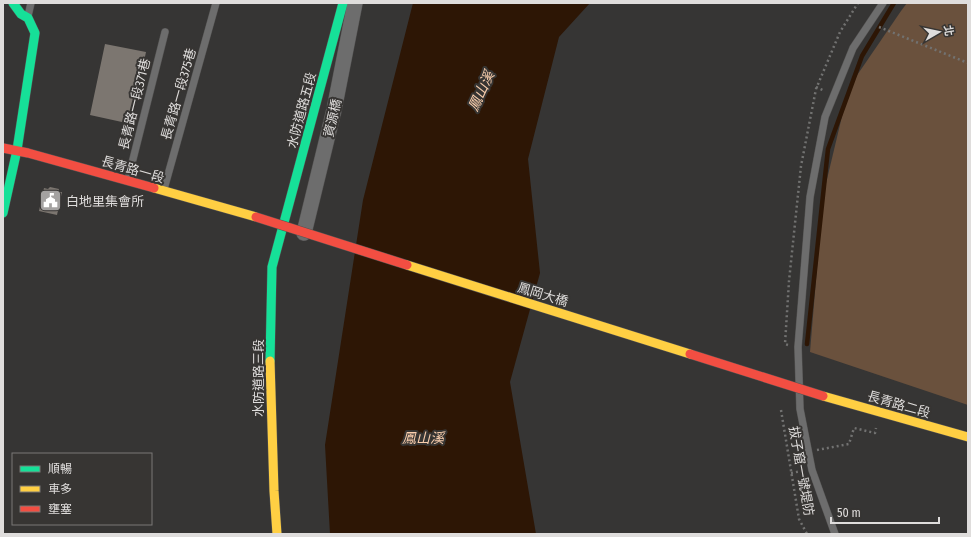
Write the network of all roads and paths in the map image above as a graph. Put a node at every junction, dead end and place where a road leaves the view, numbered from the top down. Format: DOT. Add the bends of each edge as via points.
graph roads {
  1 [pos="13,3"];
  2 [pos="31,3"];
  3 [pos="216,3"];
  4 [pos="343,3"];
  5 [pos="355,3"];
  6 [pos="883,3"];
  7 [pos="28,18"];
  8 [pos="886,30"];
  9 [pos="165,32"];
  10 [pos="968,63"];
  11 [pos="3,148"];
  12 [pos="17,150"];
  13 [pos="128,181"];
  14 [pos="164,191"];
  15 [pos="3,213"];
  16 [pos="256,217"];
  17 [pos="283,223"];
  18 [pos="304,233"];
  19 [pos="823,396"];
  20 [pos="781,410"];
  21 [pos="854,428"];
  22 [pos="968,437"];
  23 [pos="809,452"];
  24 [pos="277,534"];
  25 [pos="807,534"];
  26 [pos="835,534"];
  1 -- 7 [label="street" via="21,14"];
  2 -- 7 [label="lane"];
  3 -- 14 [label="lane, 長青路一段375巷"];
  4 -- 17 [label="street, 水防道路五段"];
  5 -- 18 [label="street, 資源橋" via="334,110"];
  6 -- 23 [label="lane" via="853,48 825,117 810,197 798,347 800,409"];
  7 -- 12 [label="street" via="35,32"];
  8 -- 10 [label="path"];
  9 -- 13 [label="lane, 長青路一段371巷"];
  11 -- 12 [label="street, 長青路一段"];
  12 -- 13 [label="street, 長青路一段"];
  12 -- 15 [label="street"];
  13 -- 14 [label="street, 長青路一段"];
  14 -- 16 [label="street, 長青路一段"];
  16 -- 18 [label="street, 鳳岡大橋, bridge"];
  17 -- 24 [label="street, 水防道路三段" via="272,267 270,358"];
  18 -- 19 [label="street, 鳳岡大橋, bridge"];
  19 -- 22 [label="street, 長青路二段"];
  20 -- 25 [label="path, 拔子窟一號堤防" via="799,519"];
  21 -- 23 [label="path" via="849,444"];
  23 -- 26 [label="lane" via="812,470"];
}
